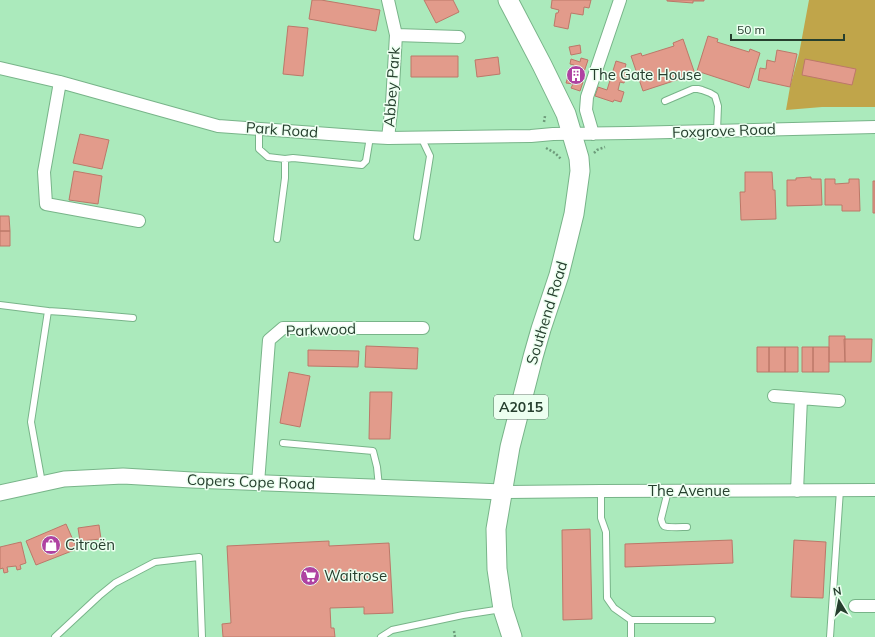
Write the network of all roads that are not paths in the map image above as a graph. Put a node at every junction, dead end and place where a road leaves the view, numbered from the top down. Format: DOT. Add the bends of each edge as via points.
graph roads {
  1 [pos="388,0"];
  2 [pos="508,0"];
  3 [pos="620,0"];
  4 [pos="396,35"];
  5 [pos="459,37"];
  6 [pos="0,68"];
  7 [pos="60,82"];
  8 [pos="665,101"];
  9 [pos="875,127"];
  10 [pos="259,129"];
  11 [pos="717,131"];
  12 [pos="572,134"];
  13 [pos="593,134"];
  14 [pos="370,137"];
  15 [pos="421,137"];
  16 [pos="388,138"];
  17 [pos="285,159"];
  18 [pos="139,221"];
  19 [pos="417,237"];
  20 [pos="277,239"];
  21 [pos="0,305"];
  22 [pos="48,312"];
  23 [pos="133,318"];
  24 [pos="423,328"];
  25 [pos="774,396"];
  26 [pos="802,398"];
  27 [pos="839,400"];
  28 [pos="283,443"];
  29 [pos="258,482"];
  30 [pos="42,483"];
  31 [pos="378,487"];
  32 [pos="840,490"];
  33 [pos="875,490"];
  34 [pos="601,491"];
  35 [pos="668,491"];
  36 [pos="797,491"];
  37 [pos="503,492"];
  38 [pos="0,493"];
  39 [pos="686,527"];
  40 [pos="855,606"];
  41 [pos="875,606"];
  42 [pos="503,609"];
  43 [pos="631,620"];
  44 [pos="712,620"];
  45 [pos="55,637"];
  46 [pos="202,637"];
  47 [pos="381,637"];
  48 [pos="512,637"];
  49 [pos="631,637"];
  50 [pos="830,637"];
  1 -- 4 [label="street, Abbey Park"];
  2 -- 12 [label="main road, Southend Road / A2015" via="566,114"];
  3 -- 13 [label="street" via="587,97 586,110"];
  4 -- 5 [label="street, Abbey Park"];
  4 -- 16 [label="street, Abbey Park"];
  6 -- 7 [label="street, Park Road"];
  7 -- 10 [label="street, Park Road" via="218,126"];
  7 -- 18 [label="street" via="44,172 46,204"];
  8 -- 11 [label="lane" via="698,88 710,93 715,96 718,106"];
  9 -- 11 [label="street, Foxgrove Road"];
  10 -- 14 [label="street, Park Road"];
  10 -- 17 [label="lane" via="259,149 268,157"];
  11 -- 13 [label="street, Foxgrove Road"];
  12 -- 13 [label="street, Foxgrove Road"];
  12 -- 15 [label="street, Park Road"];
  12 -- 37 [label="main road, Southend Road / A2015" via="580,171 574,214 510,447"];
  14 -- 16 [label="street, Park Road"];
  14 -- 17 [label="lane" via="366,161 362,165"];
  15 -- 16 [label="street, Park Road"];
  15 -- 19 [label="lane" via="430,156"];
  17 -- 20 [label="lane"];
  21 -- 22 [label="lane"];
  22 -- 23 [label="lane"];
  22 -- 30 [label="lane" via="31,422"];
  24 -- 29 [label="street, Parkwood" via="283,328 269,340"];
  25 -- 26 [label="street"];
  26 -- 27 [label="street"];
  26 -- 36 [label="street"];
  28 -- 31 [label="lane" via="373,451"];
  29 -- 30 [label="street, Copers Cope Road" via="122,476 64,479"];
  29 -- 31 [label="street, Copers Cope Road"];
  30 -- 38 [label="street, Copers Cope Road"];
  31 -- 37 [label="street, Copers Cope Road"];
  32 -- 33 [label="street, The Avenue"];
  32 -- 36 [label="street, The Avenue"];
  32 -- 50 [label="lane"];
  34 -- 35 [label="street, The Avenue"];
  34 -- 37 [label="street, The Avenue"];
  34 -- 43 [label="lane" via="601,518 606,532 607,598 614,608"];
  35 -- 36 [label="street, The Avenue"];
  35 -- 39 [label="lane" via="662,523 668,527"];
  37 -- 42 [label="main road, Southend Road / A2015" via="496,529 497,569"];
  40 -- 41 [label="street"];
  42 -- 47 [label="lane" via="392,630"];
  42 -- 48 [label="main road, Southend Road / A2015"];
  43 -- 44 [label="lane"];
  43 -- 49 [label="lane"];
  45 -- 46 [label="lane" via="115,583 155,562 199,557"];
}
